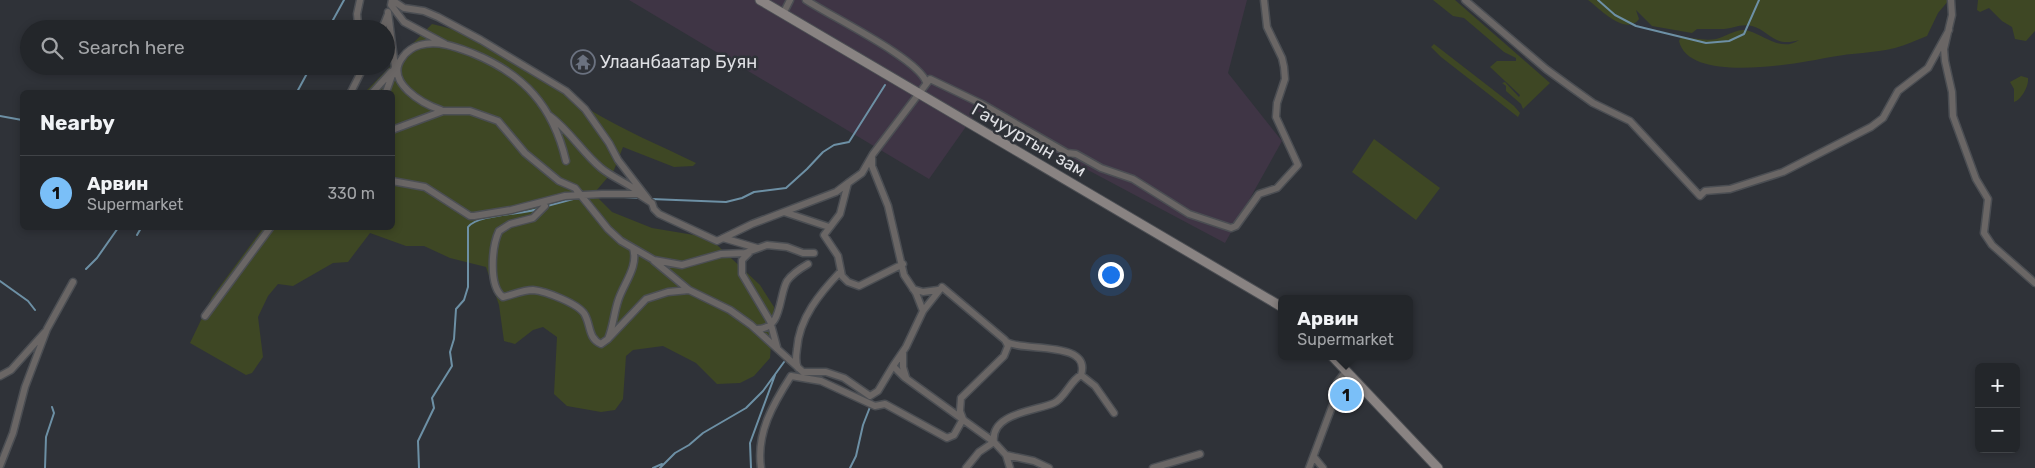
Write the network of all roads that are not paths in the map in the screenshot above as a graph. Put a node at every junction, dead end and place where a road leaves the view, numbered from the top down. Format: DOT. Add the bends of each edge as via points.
graph roads {
  1 [pos="360,0"];
  2 [pos="392,0"];
  3 [pos="760,0"];
  4 [pos="790,0"];
  5 [pos="806,0"];
  6 [pos="1264,0"];
  7 [pos="1465,0"];
  8 [pos="1951,0"];
  9 [pos="388,12"];
  10 [pos="783,14"];
  11 [pos="358,20"];
  12 [pos="385,20"];
  13 [pos="389,20"];
  14 [pos="1948,30"];
  15 [pos="445,44"];
  16 [pos="395,56"];
  17 [pos="395,67"];
  18 [pos="360,75"];
  19 [pos="388,75"];
  20 [pos="392,75"];
  21 [pos="926,82"];
  22 [pos="352,90"];
  23 [pos="374,90"];
  24 [pos="387,90"];
  25 [pos="918,93"];
  26 [pos="443,111"];
  27 [pos="549,115"];
  28 [pos="395,129"];
  29 [pos="873,154"];
  30 [pos="566,160"];
  31 [pos="395,182"];
  32 [pos="848,183"];
  33 [pos="582,196"];
  34 [pos="651,202"];
  35 [pos="545,206"];
  36 [pos="784,212"];
  37 [pos="829,227"];
  38 [pos="269,230"];
  39 [pos="723,238"];
  40 [pos="632,248"];
  41 [pos="757,248"];
  42 [pos="750,252"];
  43 [pos="814,253"];
  44 [pos="644,256"];
  45 [pos="808,264"];
  46 [pos="903,264"];
  47 [pos="841,271"];
  48 [pos="73,282"];
  49 [pos="2035,283"];
  50 [pos="913,288"];
  51 [pos="690,290"];
  52 [pos="938,290"];
  53 [pos="1278,305"];
  54 [pos="923,311"];
  55 [pos="205,316"];
  56 [pos="771,323"];
  57 [pos="47,329"];
  58 [pos="756,329"];
  59 [pos="608,339"];
  60 [pos="1006,341"];
  61 [pos="778,347"];
  62 [pos="906,347"];
  63 [pos="1336,360"];
  64 [pos="893,366"];
  65 [pos="799,369"];
  66 [pos="1346,371"];
  67 [pos="1082,375"];
  68 [pos="0,376"];
  69 [pos="910,382"];
  70 [pos="1114,413"];
  71 [pos="964,419"];
  72 [pos="994,442"];
  73 [pos="1200,454"];
  74 [pos="1006,455"];
  75 [pos="1314,458"];
  76 [pos="0,466"];
  77 [pos="761,468"];
  78 [pos="966,468"];
  79 [pos="1010,468"];
  80 [pos="1050,468"];
  81 [pos="1153,468"];
  82 [pos="1309,468"];
  83 [pos="1323,468"];
  84 [pos="1438,468"];
  1 -- 11 [label="street"];
  2 -- 9 [label="street"];
  2 -- 15 [label="street" via="391,5 404,22"];
  2 -- 34 [label="street" via="404,8 438,17 566,92 585,109 618,160"];
  3 -- 10 [label="main road, Гачууртын зам"];
  4 -- 10 [label="street"];
  5 -- 21 [label="street" via="906,60 922,72"];
  6 -- 21 [label="street" via="1267,27 1284,68 1285,79 1276,117 1298,165 1277,188 1259,194 1236,226 1231,228 1189,214 1133,179 1067,153 938,81 930,79"];
  7 -- 14 [label="street" via="1566,83 1594,103 1630,120 1700,196 1705,191 1730,189 1783,172 1871,127 1883,118 1898,91 1928,68"];
  8 -- 14 [label="street"];
  9 -- 12 [label="street"];
  9 -- 13 [label="street"];
  10 -- 25 [label="main road, Гачууртын зам"];
  14 -- 49 [label="street" via="1944,49 1953,116 1976,179 1988,199 1985,237"];
  15 -- 26 [label="street" via="417,46 403,55 398,68 402,83 410,94"];
  15 -- 27 [label="street" via="491,60 519,79"];
  16 -- 17 [label="street"];
  18 -- 22 [label="street"];
  19 -- 23 [label="street"];
  20 -- 24 [label="street"];
  21 -- 25 [label="street"];
  25 -- 29 [label="street"];
  25 -- 53 [label="main road, Гачууртын зам"];
  26 -- 28 [label="street"];
  26 -- 33 [label="street" via="470,111 498,122 525,153"];
  27 -- 30 [label="street"];
  27 -- 34 [label="street" via="565,127 602,170 632,186"];
  29 -- 32 [label="street" via="862,173"];
  29 -- 46 [label="street" via="872,166 888,206"];
  31 -- 33 [label="street" via="425,187 470,216 511,210 565,196"];
  32 -- 36 [label="street" via="836,192"];
  32 -- 37 [label="street" via="840,214"];
  33 -- 34 [label="street" via="632,193"];
  33 -- 40 [label="street" via="608,229"];
  34 -- 39 [label="street" via="654,209 669,219 716,241"];
  35 -- 59 [label="street" via="533,218 510,224 499,231 491,263 498,292 503,297 539,291 572,303 585,314 594,340 601,344"];
  36 -- 37 [label="street"];
  36 -- 39 [label="street"];
  37 -- 47 [label="street" via="824,235 838,256"];
  38 -- 55 [label="street"];
  39 -- 41 [label="street"];
  40 -- 44 [label="street"];
  40 -- 59 [label="street" via="635,255 632,267 618,300"];
  41 -- 42 [label="street"];
  41 -- 43 [label="street" via="777,245"];
  42 -- 44 [label="street" via="721,254 682,266"];
  42 -- 56 [label="street" via="742,260 742,274"];
  44 -- 51 [label="street" via="666,269"];
  45 -- 56 [label="street" via="787,281 779,311"];
  46 -- 47 [label="street" via="859,286 848,282"];
  46 -- 50 [label="street" via="904,275"];
  47 -- 65 [label="street" via="803,322 797,339"];
  48 -- 57 [label="street"];
  50 -- 52 [label="street" via="923,292"];
  50 -- 54 [label="street"];
  51 -- 58 [label="street" via="730,310"];
  51 -- 59 [label="street" via="646,299"];
  52 -- 54 [label="street"];
  52 -- 60 [label="street" via="942,287 950,292"];
  54 -- 62 [label="street"];
  56 -- 58 [label="street" via="766,328"];
  56 -- 61 [label="street"];
  57 -- 68 [label="street" via="11,370"];
  57 -- 76 [label="street"];
  58 -- 61 [label="street"];
  60 -- 67 [label="street" via="1017,346 1065,350 1081,363"];
  60 -- 71 [label="street" via="1008,346 1004,356 961,398 960,411"];
  61 -- 65 [label="street"];
  62 -- 64 [label="street"];
  62 -- 69 [label="street" via="903,367"];
  63 -- 66 [label="main road"];
  64 -- 65 [label="street" via="878,391 870,396 844,378 826,372 811,374"];
  64 -- 69 [label="street"];
  66 -- 75 [label="street" via="1337,382 1336,396"];
  66 -- 84 [label="main road"];
  67 -- 70 [label="street" via="1095,386"];
  67 -- 72 [label="street" via="1053,404 1032,409 1000,424 995,431"];
  69 -- 71 [label="street"];
  71 -- 72 [label="street"];
  71 -- 77 [label="street" via="954,435 947,438 885,404 875,406 821,381 791,376 771,407 758,453"];
  72 -- 74 [label="street"];
  72 -- 78 [label="street" via="979,452"];
  73 -- 81 [label="street"];
  74 -- 79 [label="street"];
  74 -- 80 [label="street"];
  75 -- 82 [label="street"];
  75 -- 83 [label="street"];
}
